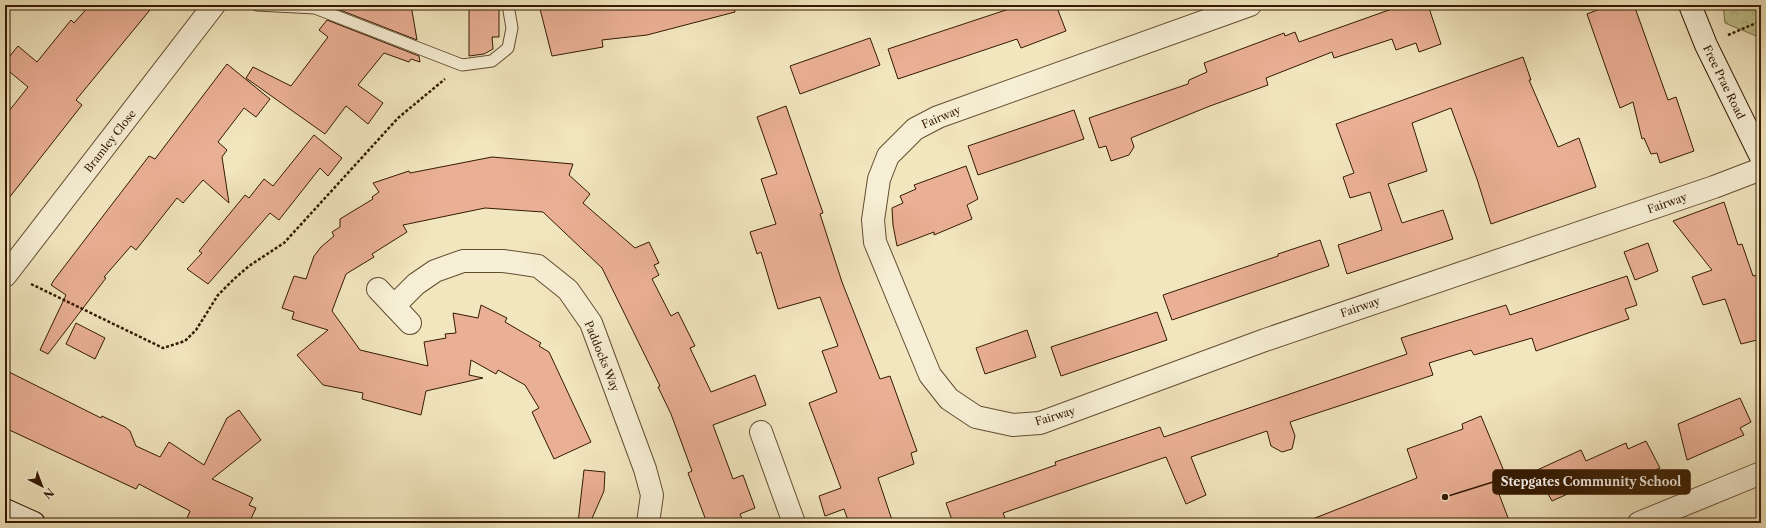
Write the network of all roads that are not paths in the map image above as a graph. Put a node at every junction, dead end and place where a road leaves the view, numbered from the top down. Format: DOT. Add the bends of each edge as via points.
graph roads {
  1 [pos="214,5"];
  2 [pos="257,5"];
  3 [pos="508,5"];
  4 [pos="1250,5"];
  5 [pos="1690,5"];
  6 [pos="1761,157"];
  7 [pos="1761,169"];
  8 [pos="7,269"];
  9 [pos="378,289"];
  10 [pos="394,306"];
  11 [pos="410,323"];
  12 [pos="761,432"];
  13 [pos="1761,472"];
  14 [pos="5,510"];
  15 [pos="1646,522"];
  16 [pos="34,523"];
  17 [pos="648,523"];
  18 [pos="794,523"];
  1 -- 8 [label="street, Bramley Close"];
  2 -- 3 [label="lane" via="315,8 462,65 492,61 508,48 512,28"];
  4 -- 7 [label="street, Fairway" via="938,117 915,129 888,156 879,179 873,220 874,242 930,375 949,399 976,417 1013,425 1040,423 1265,340"];
  5 -- 6 [label="street, Free Prae Road" via="1706,45"];
  9 -- 10 [label="street"];
  10 -- 11 [label="street"];
  10 -- 17 [label="street, Paddocks Way" via="416,284 435,271 463,261 503,261 538,266 568,290 591,323 645,469 652,495"];
  12 -- 18 [label="street"];
  13 -- 15 [label="street"];
  14 -- 16 [label="street"];
}
